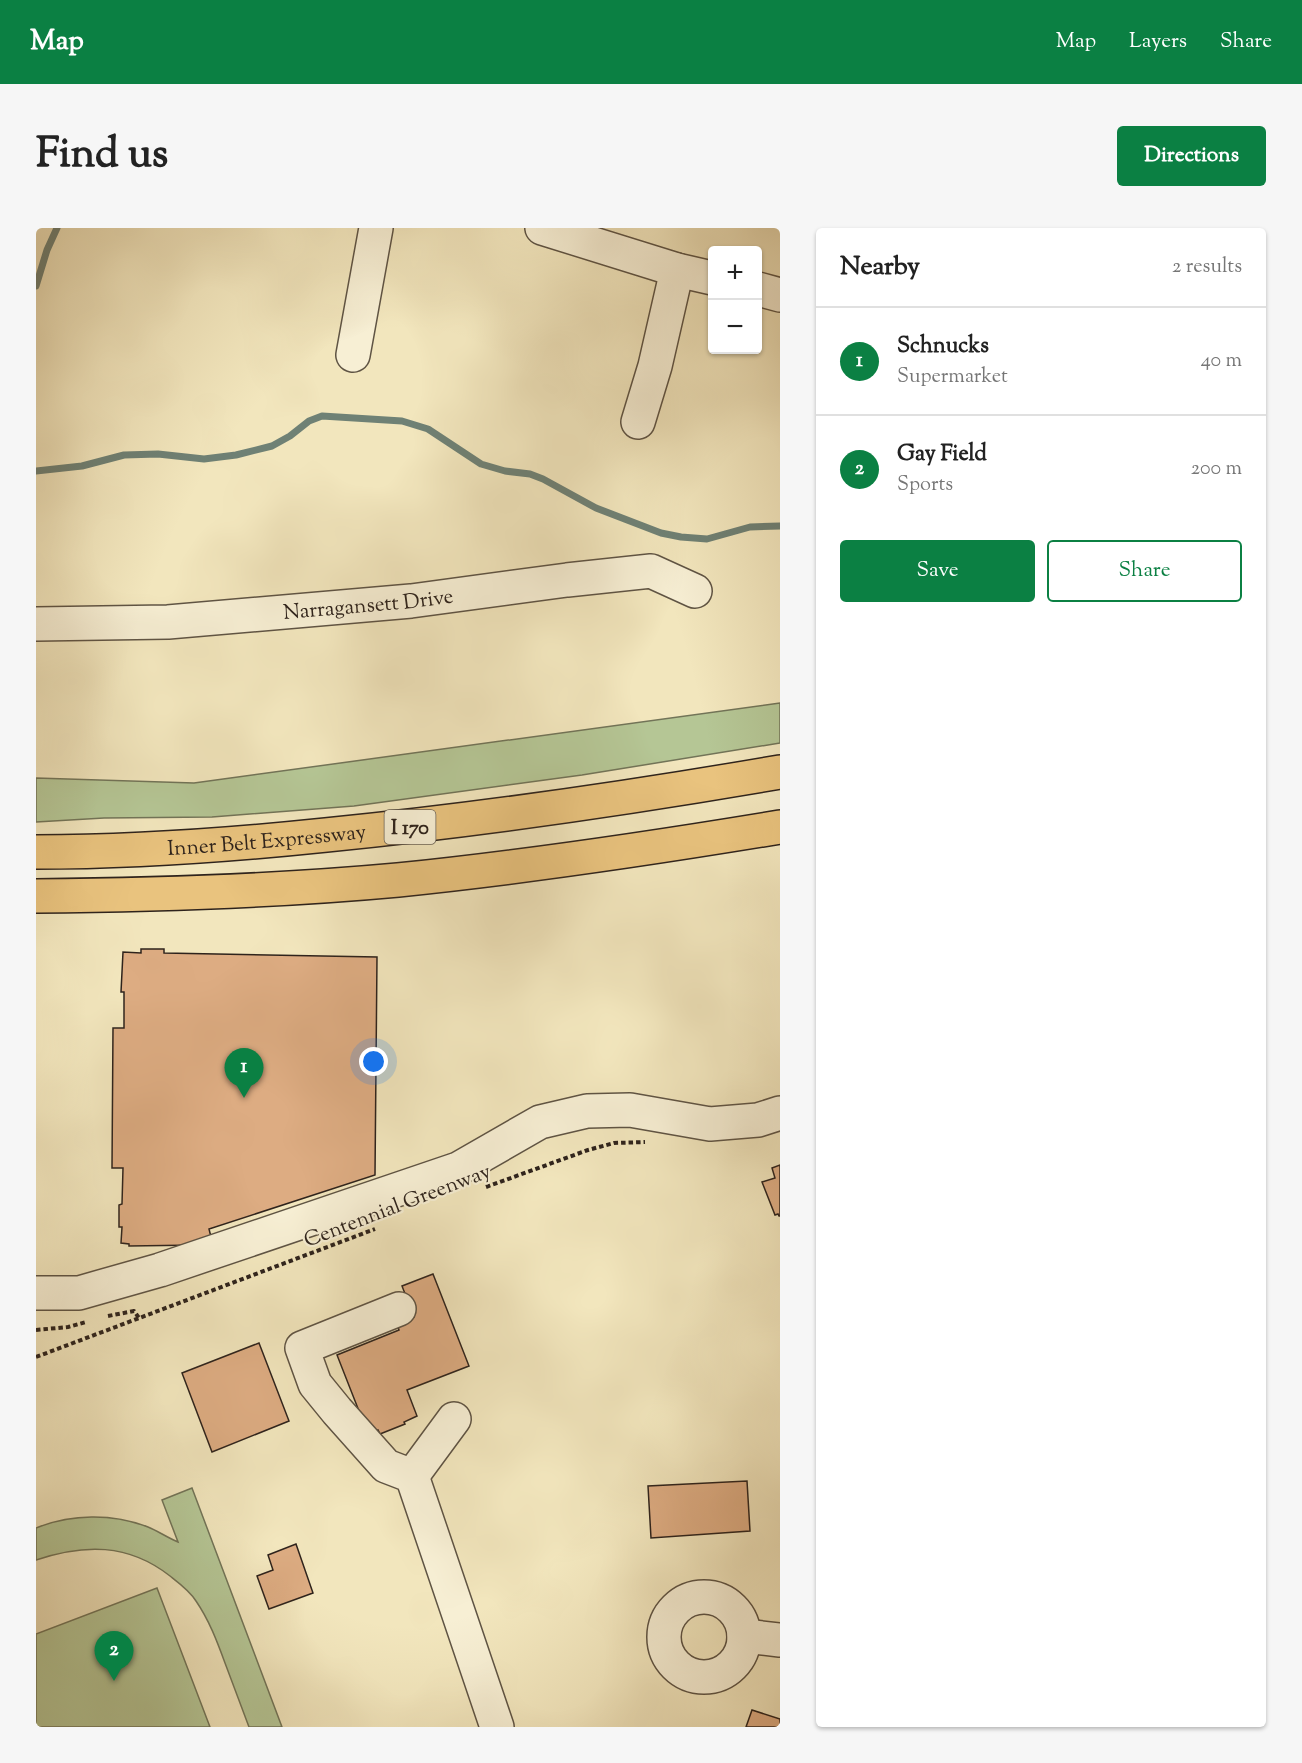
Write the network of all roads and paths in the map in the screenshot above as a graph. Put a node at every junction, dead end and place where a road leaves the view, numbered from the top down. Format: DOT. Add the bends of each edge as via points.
graph roads {
  1 [pos="376,228"];
  2 [pos="542,228"];
  3 [pos="677,270"];
  4 [pos="708,277"];
  5 [pos="762,291"];
  6 [pos="780,295"];
  7 [pos="353,355"];
  8 [pos="638,422"];
  9 [pos="695,591"];
  10 [pos="36,624"];
  11 [pos="780,772"];
  12 [pos="780,827"];
  13 [pos="36,852"];
  14 [pos="36,896"];
  15 [pos="780,1113"];
  16 [pos="646,1142"];
  17 [pos="483,1188"];
  18 [pos="384,1225"];
  19 [pos="36,1293"];
  20 [pos="399,1309"];
  21 [pos="36,1357"];
  22 [pos="454,1419"];
  23 [pos="412,1476"];
  24 [pos="744,1636"];
  25 [pos="780,1640"];
  26 [pos="497,1727"];
  1 -- 7 [label="street"];
  2 -- 3 [label="street"];
  3 -- 4 [label="street"];
  3 -- 8 [label="street"];
  5 -- 6 [label="street"];
  9 -- 10 [label="street, Narragansett Drive" via="651,571 411,601 168,622"];
  11 -- 13 [label="highway, Inner Belt Expressway / I 170" via="638,796 390,829 221,845"];
  12 -- 14 [label="highway" via="561,861 395,880 228,891"];
  15 -- 19 [label="street" via="758,1120 710,1124 630,1110 587,1111 540,1122 458,1169 160,1270 79,1293"];
  16 -- 17 [label="path, Centennial Greenway" via="614,1143 588,1150"];
  18 -- 21 [label="path, Centennial Greenway"];
  20 -- 23 [label="street" via="302,1348 315,1384 330,1402 387,1466"];
  22 -- 23 [label="street"];
  23 -- 26 [label="street"];
  24 -- 25 [label="street"];
}
